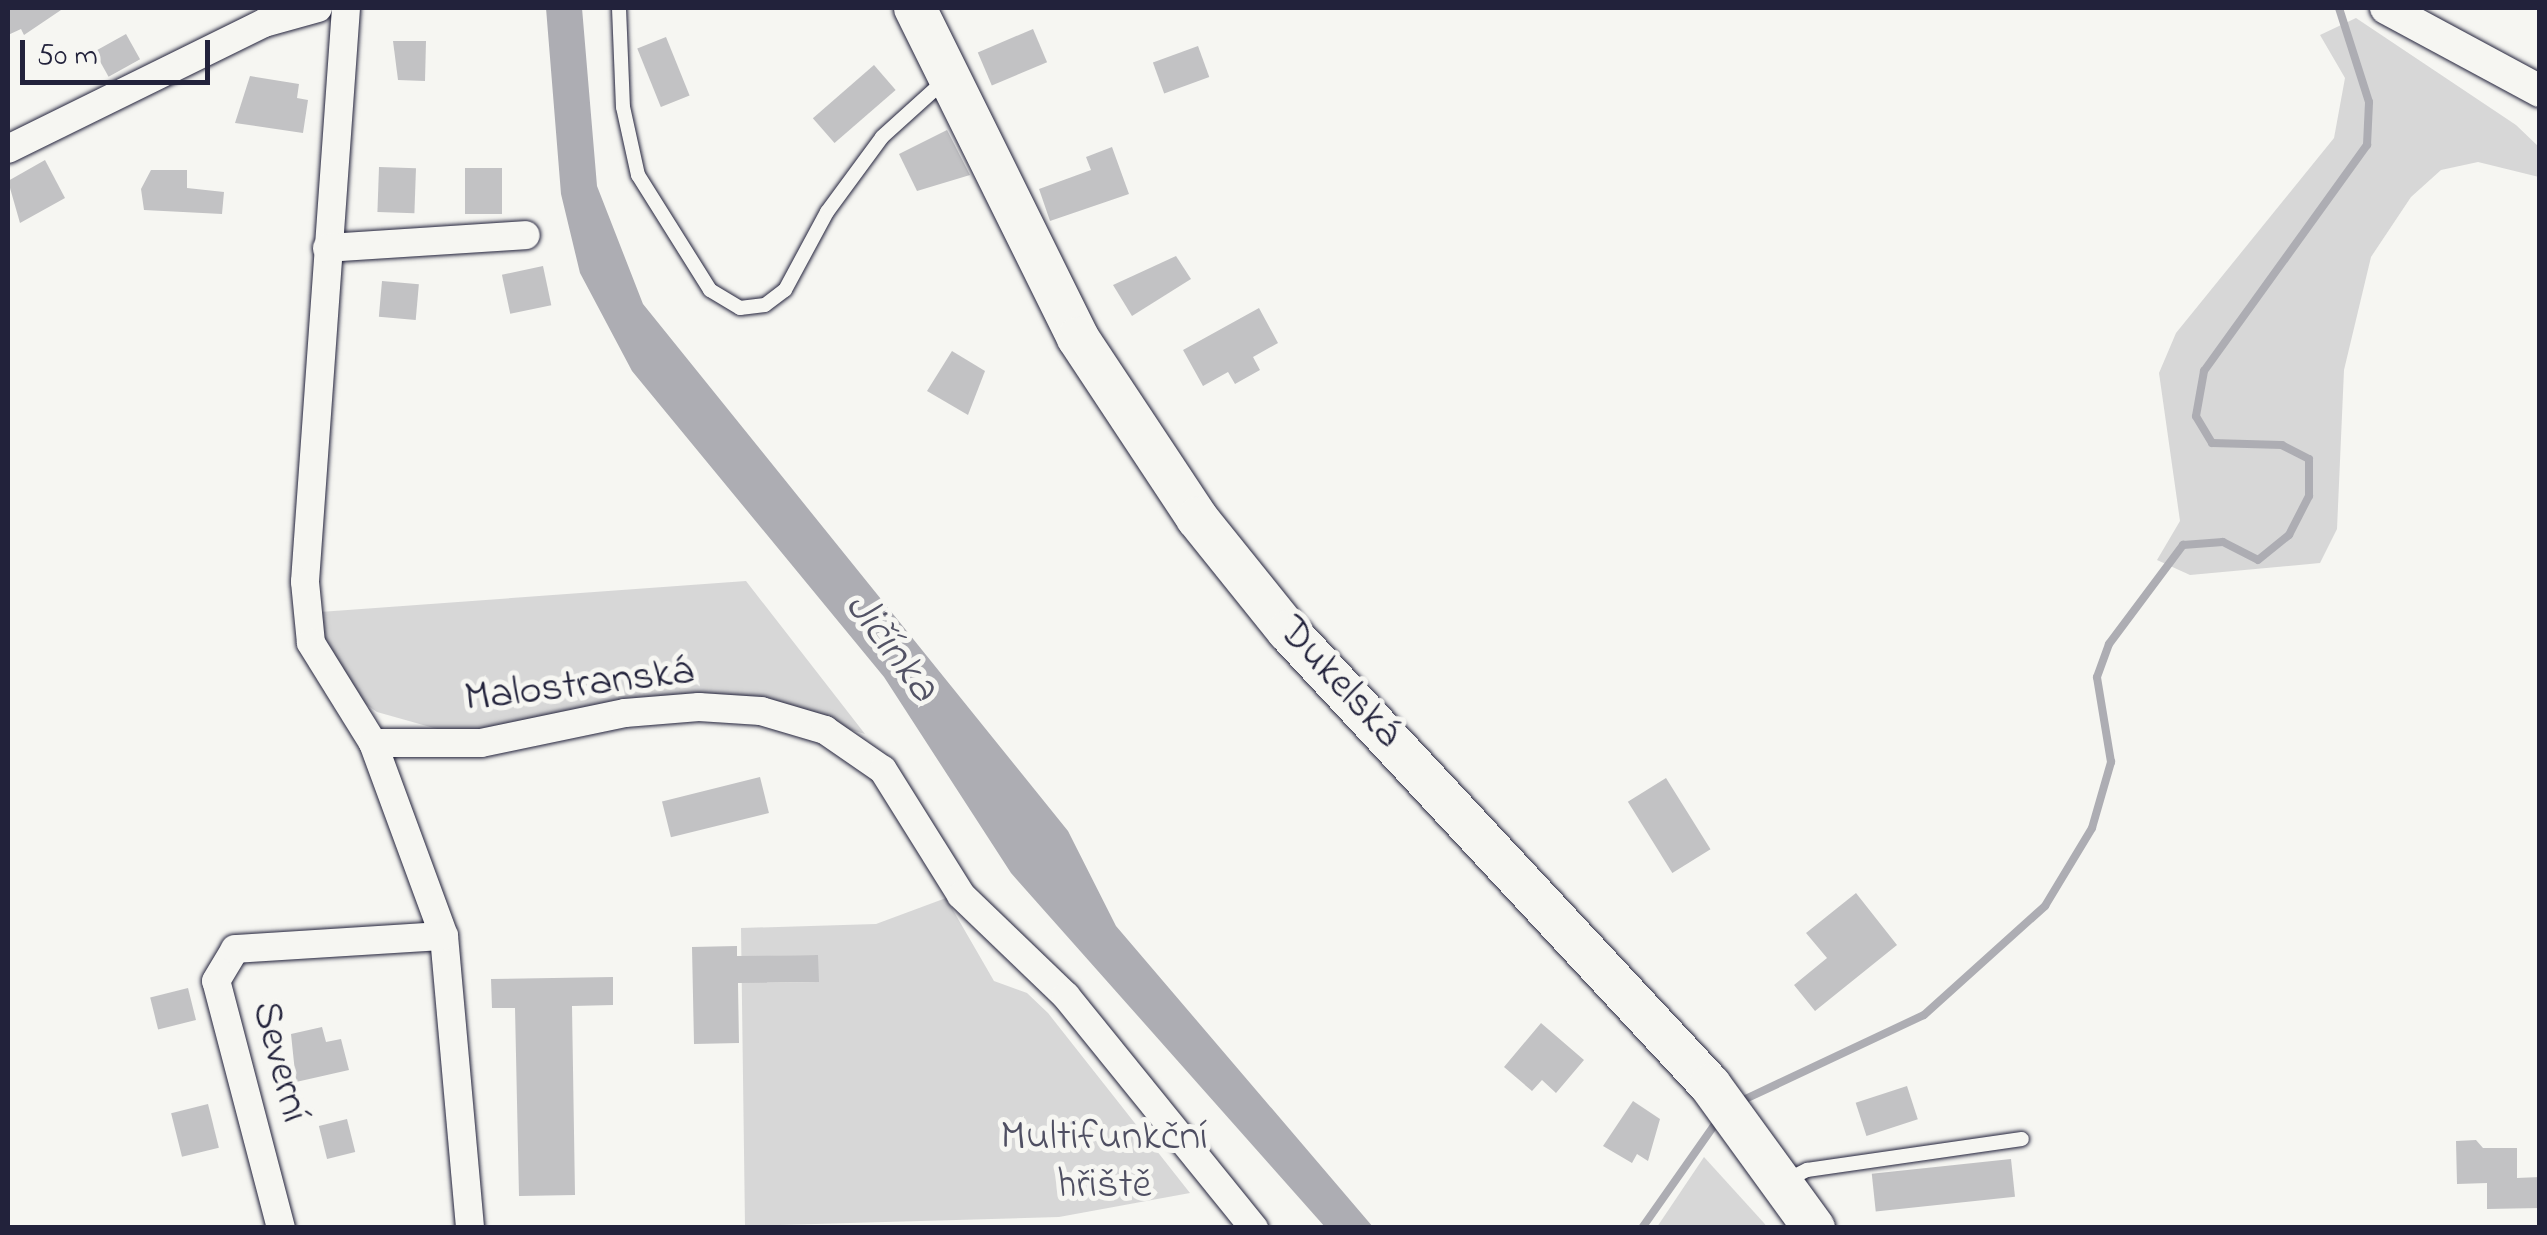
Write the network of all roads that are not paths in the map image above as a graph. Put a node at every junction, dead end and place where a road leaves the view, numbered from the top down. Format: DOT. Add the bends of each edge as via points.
graph roads {
  1 [pos="318,8"];
  2 [pos="346,8"];
  3 [pos="619,8"];
  4 [pos="915,8"];
  5 [pos="2407,12"];
  6 [pos="950,78"];
  7 [pos="2540,91"];
  8 [pos="9,144"];
  9 [pos="526,235"];
  10 [pos="327,248"];
  11 [pos="374,743"];
  12 [pos="444,936"];
  13 [pos="2022,1139"];
  14 [pos="1784,1182"];
  15 [pos="281,1228"];
  16 [pos="470,1228"];
  17 [pos="1254,1228"];
  18 [pos="1814,1228"];
  1 -- 8 [label="street" via="264,23"];
  2 -- 10 [label="street"];
  3 -- 6 [label="lane" via="623,107 638,175 710,290 740,308 765,305 785,290 826,212 882,137 930,88"];
  4 -- 6 [label="main road, Dukelská"];
  5 -- 7 [label="street"];
  6 -- 14 [label="main road, Dukelská" via="1078,338 1198,518 1288,630 1710,1086"];
  9 -- 10 [label="street"];
  10 -- 11 [label="street" via="308,612 324,674"];
  11 -- 12 [label="street"];
  11 -- 17 [label="street, Malostranská" via="481,743 625,713 699,708 761,711 825,730 883,770 960,895 1066,996"];
  12 -- 15 [label="street, Severní" via="235,949 216,981"];
  12 -- 16 [label="street"];
  13 -- 14 [label="lane" via="1807,1170"];
  14 -- 18 [label="main road, Dukelská"];
}
